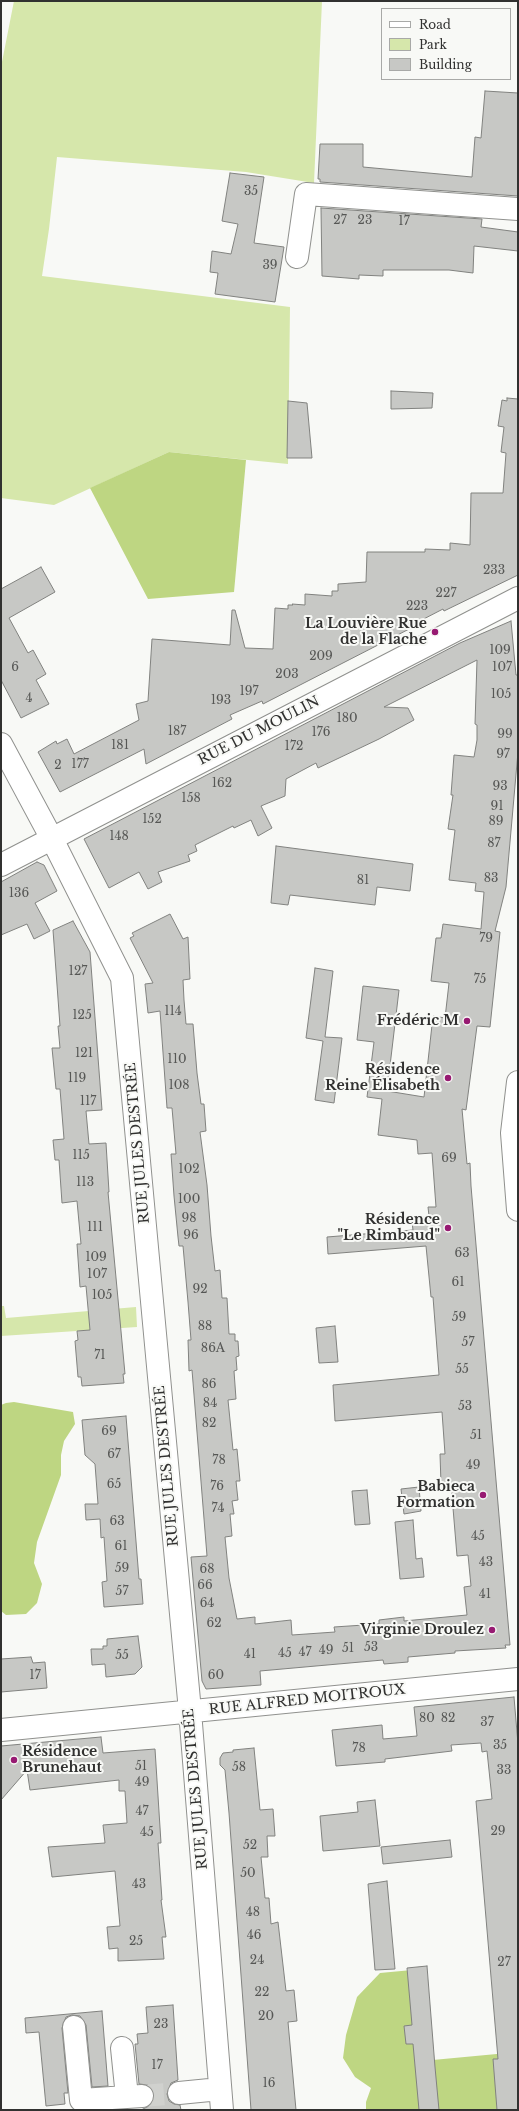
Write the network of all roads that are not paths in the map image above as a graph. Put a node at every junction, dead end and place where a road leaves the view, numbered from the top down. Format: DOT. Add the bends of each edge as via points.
graph roads {
  1 [pos="518,209"];
  2 [pos="297,257"];
  3 [pos="518,598"];
  4 [pos="1,744"];
  5 [pos="52,839"];
  6 [pos="1,865"];
  7 [pos="518,1082"];
  8 [pos="518,1210"];
  9 [pos="518,1680"];
  10 [pos="190,1711"];
  11 [pos="1,1730"];
  12 [pos="74,2026"];
  13 [pos="122,2048"];
  14 [pos="179,2093"];
  15 [pos="221,2100"];
  1 -- 2 [label="street" via="306,194"];
  3 -- 5 [label="street, RUE DU MOULIN"];
  4 -- 5 [label="street, RUE JULES DESTRÉE"];
  5 -- 6 [label="street, RUE DU MOULIN"];
  5 -- 10 [label="street, RUE JULES DESTRÉE" via="122,978"];
  7 -- 8 [label="street" via="512,1132"];
  9 -- 10 [label="street, RUE ALFRED MOITROUX"];
  10 -- 11 [label="street, RUE ALFRED MOITROUX"];
  10 -- 15 [label="street, RUE JULES DESTRÉE"];
  12 -- 13 [label="street" via="81,2100 134,2096"];
  14 -- 15 [label="street"];
}
